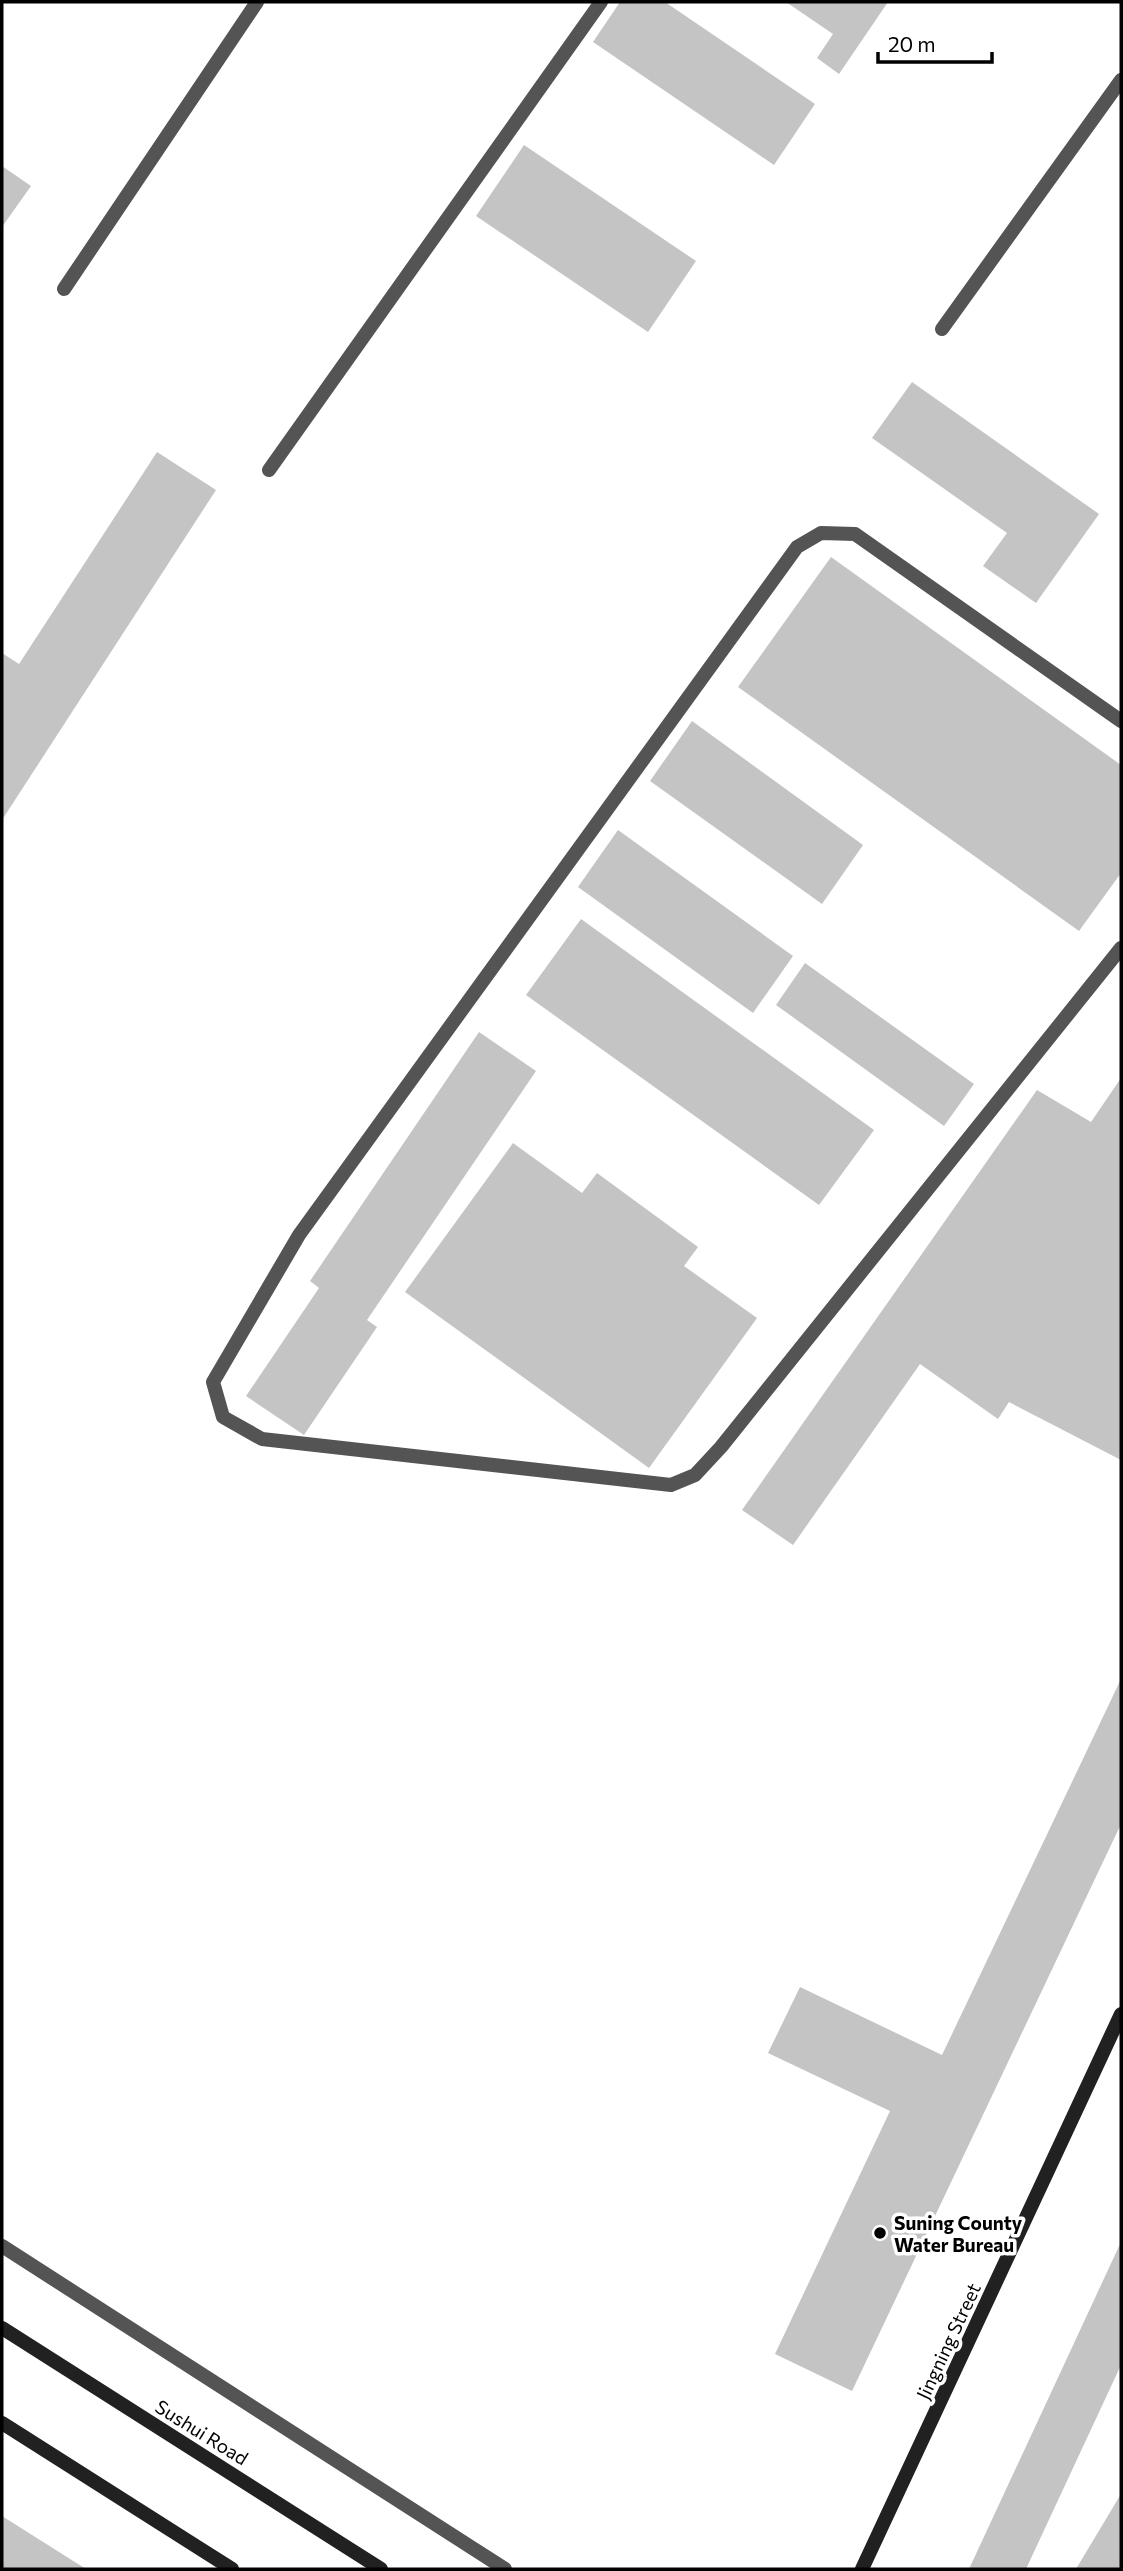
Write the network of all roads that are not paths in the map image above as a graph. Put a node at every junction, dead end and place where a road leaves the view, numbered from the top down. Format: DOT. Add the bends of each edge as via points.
graph roads {
  1 [pos="257,2"];
  2 [pos="601,2"];
  3 [pos="1121,80"];
  4 [pos="64,289"];
  5 [pos="942,328"];
  6 [pos="269,470"];
  7 [pos="1121,721"];
  8 [pos="1121,948"];
  9 [pos="1121,2014"];
  10 [pos="2,2246"];
  11 [pos="2,2328"];
  12 [pos="2,2423"];
  13 [pos="232,2569"];
  14 [pos="381,2569"];
  15 [pos="505,2569"];
  16 [pos="862,2569"];
  1 -- 4 [label="street"];
  2 -- 6 [label="street"];
  3 -- 5 [label="street"];
  7 -- 8 [label="street" via="855,534 821,533 797,547 299,1236 213,1382 223,1417 262,1439 671,1485 695,1475"];
  9 -- 16 [label="street, Jingning Street"];
  10 -- 15 [label="street"];
  11 -- 14 [label="street, Sushui Road"];
  12 -- 13 [label="street"];
}
